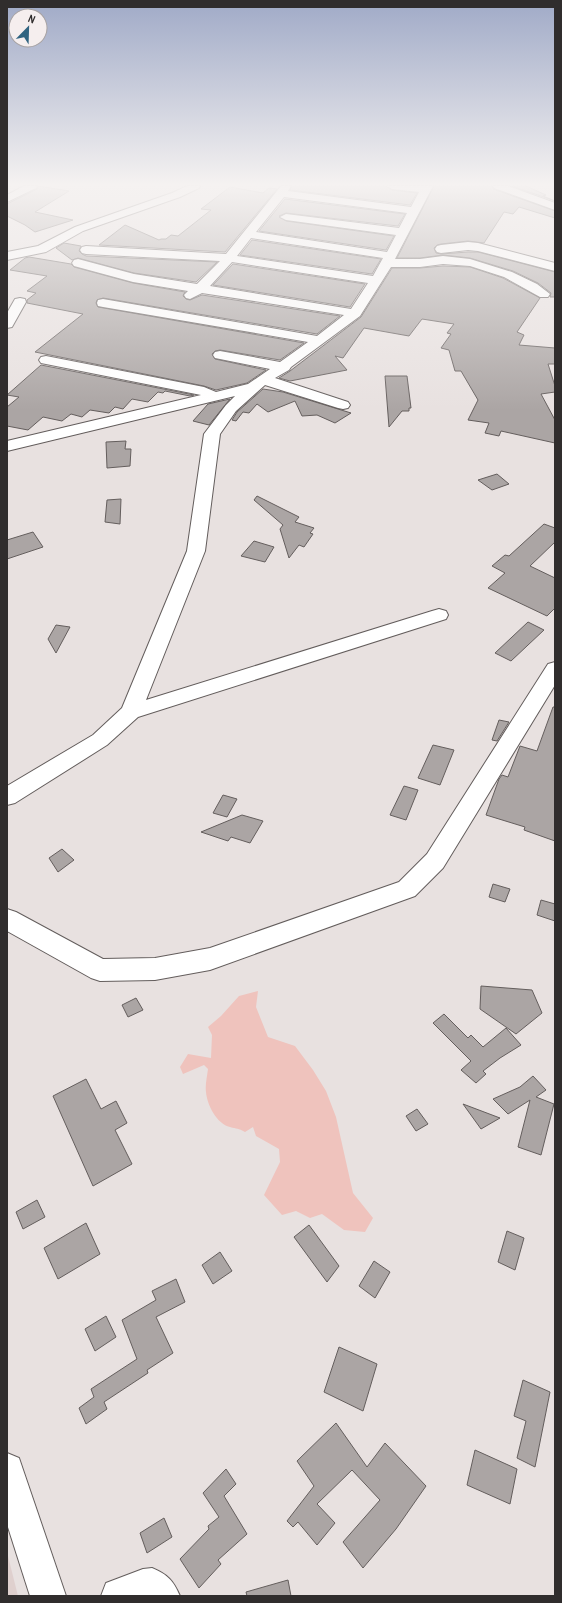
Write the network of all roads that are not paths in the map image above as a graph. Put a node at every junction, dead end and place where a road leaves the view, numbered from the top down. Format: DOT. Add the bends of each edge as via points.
graph roads {
  1 [pos="226,261"];
  2 [pos="248,261"];
  3 [pos="388,261"];
  4 [pos="424,261"];
  5 [pos="438,261"];
  6 [pos="452,261"];
  7 [pos="530,261"];
  8 [pos="78,263"];
  9 [pos="555,267"];
  10 [pos="376,280"];
  11 [pos="530,285"];
  12 [pos="555,287"];
  13 [pos="200,290"];
  14 [pos="544,294"];
  15 [pos="20,302"];
  16 [pos="103,303"];
  17 [pos="156,312"];
  18 [pos="355,312"];
  19 [pos="7,324"];
  20 [pos="320,340"];
  21 [pos="220,355"];
  22 [pos="46,360"];
  23 [pos="284,367"];
  24 [pos="248,389"];
  25 [pos="209,394"];
  26 [pos="343,406"];
  27 [pos="7,446"];
  28 [pos="439,615"];
  29 [pos="555,669"];
  30 [pos="131,712"];
  31 [pos="7,797"];
  32 [pos="7,919"];
  33 [pos="7,1470"];
  34 [pos="48,1596"];
  35 [pos="119,1596"];
  36 [pos="162,1596"];
  1 -- 13 [label="street"];
  2 -- 10 [label="street"];
  3 -- 10 [label="street"];
  4 -- 5 [label="street"];
  6 -- 11 [label="street" via="485,266"];
  7 -- 9 [label="street"];
  8 -- 13 [label="street" via="133,278"];
  10 -- 18 [label="street"];
  11 -- 12 [label="street"];
  11 -- 14 [label="street"];
  13 -- 17 [label="street"];
  13 -- 18 [label="street"];
  15 -- 19 [label="street"];
  16 -- 17 [label="street"];
  17 -- 20 [label="street"];
  18 -- 20 [label="street"];
  20 -- 23 [label="street"];
  21 -- 23 [label="street"];
  22 -- 25 [label="street"];
  23 -- 24 [label="street"];
  24 -- 25 [label="street"];
  24 -- 26 [label="street" via="318,396"];
  24 -- 30 [label="street" via="212,434 196,551"];
  25 -- 27 [label="street"];
  28 -- 30 [label="street"];
  29 -- 32 [label="street" via="435,861 407,889 210,959 155,969 100,970"];
  30 -- 31 [label="street" via="100,740"];
  33 -- 34 [label="street"];
  35 -- 36 [label="street" via="152,1586"];
}
